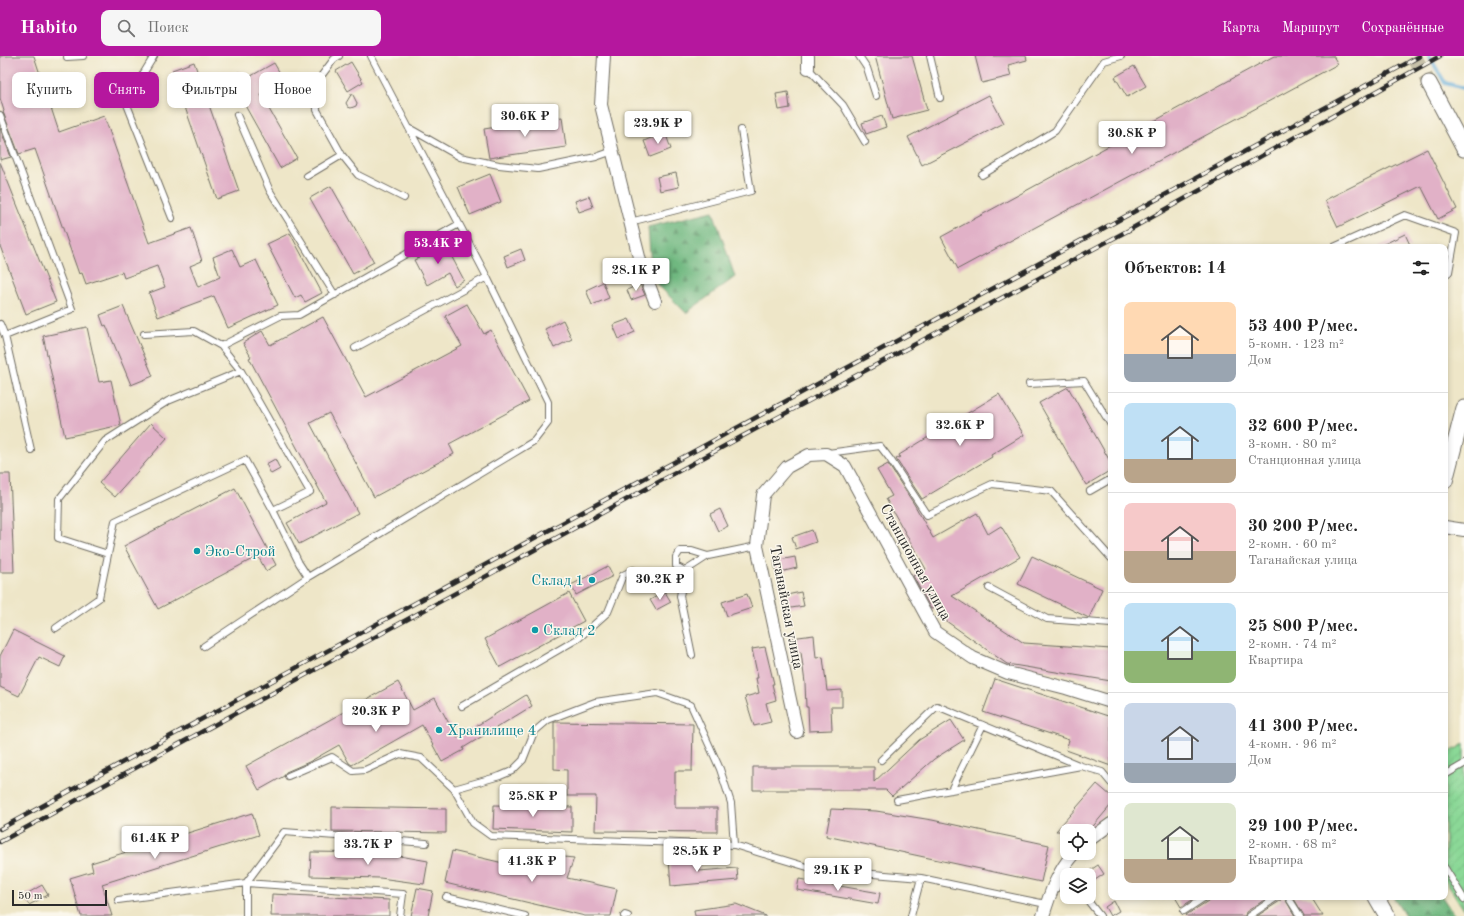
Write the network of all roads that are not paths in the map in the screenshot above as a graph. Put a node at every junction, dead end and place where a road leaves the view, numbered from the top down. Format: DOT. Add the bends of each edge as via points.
graph roads {
  1 [pos="83,56"];
  2 [pos="154,56"];
  3 [pos="339,56"];
  4 [pos="372,56"];
  5 [pos="604,56"];
  6 [pos="859,56"];
  7 [pos="930,56"];
  8 [pos="1121,56"];
  9 [pos="67,58"];
  10 [pos="808,62"];
  11 [pos="1429,83"];
  12 [pos="876,96"];
  13 [pos="940,98"];
  14 [pos="0,115"];
  15 [pos="238,115"];
  16 [pos="409,128"];
  17 [pos="741,130"];
  18 [pos="865,142"];
  19 [pos="1464,149"];
  20 [pos="613,151"];
  21 [pos="342,155"];
  22 [pos="982,175"];
  23 [pos="307,176"];
  24 [pos="404,198"];
  25 [pos="172,218"];
  26 [pos="630,222"];
  27 [pos="459,224"];
  28 [pos="1464,231"];
  29 [pos="1456,233"];
  30 [pos="1341,244"];
  31 [pos="1448,272"];
  32 [pos="487,278"];
  33 [pos="335,294"];
  34 [pos="655,301"];
  35 [pos="0,324"];
  36 [pos="144,334"];
  37 [pos="5,336"];
  38 [pos="222,346"];
  39 [pos="355,348"];
  40 [pos="241,372"];
  41 [pos="1029,384"];
  42 [pos="1464,408"];
  43 [pos="1108,420"];
  44 [pos="31,450"];
  45 [pos="826,454"];
  46 [pos="1448,469"];
  47 [pos="1108,481"];
  48 [pos="1090,491"];
  49 [pos="273,510"];
  50 [pos="1448,527"];
  51 [pos="1464,530"];
  52 [pos="757,546"];
  53 [pos="108,554"];
  54 [pos="1108,555"];
  55 [pos="708,556"];
  56 [pos="685,571"];
  57 [pos="308,577"];
  58 [pos="989,588"];
  59 [pos="1108,624"];
  60 [pos="56,628"];
  61 [pos="204,646"];
  62 [pos="692,655"];
  63 [pos="1108,701"];
  64 [pos="462,706"];
  65 [pos="983,725"];
  66 [pos="797,732"];
  67 [pos="881,760"];
  68 [pos="1464,764"];
  69 [pos="1081,766"];
  70 [pos="1448,773"];
  71 [pos="288,776"];
  72 [pos="1108,779"];
  73 [pos="454,789"];
  74 [pos="951,790"];
  75 [pos="897,800"];
  76 [pos="1108,826"];
  77 [pos="1096,835"];
  78 [pos="426,843"];
  79 [pos="734,845"];
  80 [pos="1448,873"];
  81 [pos="1060,877"];
  82 [pos="921,878"];
  83 [pos="246,883"];
  84 [pos="446,897"];
  85 [pos="1464,899"];
  86 [pos="118,900"];
  87 [pos="1200,900"];
  88 [pos="1273,900"];
  89 [pos="1290,900"];
  90 [pos="1378,900"];
  91 [pos="1046,904"];
  92 [pos="1091,904"];
  93 [pos="1184,911"];
  94 [pos="246,916"];
  95 [pos="400,916"];
  96 [pos="525,916"];
  97 [pos="624,916"];
  98 [pos="628,916"];
  99 [pos="911,916"];
  100 [pos="1043,916"];
  101 [pos="1100,916"];
  102 [pos="1249,916"];
  103 [pos="1300,916"];
  104 [pos="1387,916"];
  1 -- 9 [label="lane"];
  2 -- 25 [label="lane" via="126,102"];
  3 -- 21 [label="lane" via="316,83 317,110"];
  4 -- 16 [label="lane"];
  5 -- 20 [label="street" via="601,105"];
  6 -- 12 [label="lane" via="868,68"];
  7 -- 13 [label="lane"];
  8 -- 22 [label="lane" via="1104,61 1055,131"];
  10 -- 18 [label="lane" via="843,105"];
  11 -- 19 [label="street"];
  14 -- 37 [label="lane" via="72,309"];
  15 -- 33 [label="lane" via="270,191"];
  16 -- 20 [label="lane" via="460,157 500,165 538,169"];
  16 -- 27 [label="lane"];
  17 -- 26 [label="lane" via="751,191"];
  20 -- 26 [label="street"];
  21 -- 23 [label="lane"];
  21 -- 24 [label="lane" via="358,175"];
  26 -- 34 [label="street" via="640,261"];
  27 -- 32 [label="lane"];
  27 -- 33 [label="lane"];
  28 -- 29 [label="lane"];
  29 -- 30 [label="lane" via="1405,215"];
  29 -- 31 [label="lane"];
  32 -- 39 [label="lane"];
  32 -- 57 [label="lane" via="548,402 548,423 534,441"];
  33 -- 38 [label="lane" via="299,315 280,316"];
  35 -- 37 [label="lane"];
  36 -- 38 [label="lane" via="194,331"];
  37 -- 44 [label="lane"];
  38 -- 40 [label="lane"];
  40 -- 49 [label="lane" via="310,492"];
  40 -- 53 [label="lane" via="168,401 105,441 59,499 58,538"];
  41 -- 43 [label="lane" via="1084,381"];
  42 -- 46 [label="street"];
  45 -- 52 [label="street, Таганайская улица" via="809,455 787,467 763,495"];
  45 -- 54 [label="lane" via="880,446 927,514 992,484 1051,491"];
  45 -- 63 [label="street, Станционная улица" via="844,466 935,632 973,658 1008,673"];
  47 -- 48 [label="lane"];
  49 -- 53 [label="lane" via="245,460 115,521"];
  49 -- 57 [label="lane"];
  50 -- 51 [label="street"];
  52 -- 55 [label="lane"];
  52 -- 66 [label="street, Таганайская улица"];
  53 -- 60 [label="lane" via="99,598"];
  55 -- 56 [label="lane"];
  55 -- 56 [label="lane" via="692,551 680,551 676,557 676,566"];
  56 -- 62 [label="lane" via="680,596"];
  56 -- 64 [label="lane" via="668,580 643,576 633,570 623,575 608,612 579,638"];
  57 -- 61 [label="lane"];
  58 -- 59 [label="lane" via="1047,619"];
  65 -- 67 [label="lane" via="938,706"];
  65 -- 69 [label="lane"];
  65 -- 74 [label="lane"];
  68 -- 70 [label="lane"];
  69 -- 72 [label="lane" via="1102,772"];
  69 -- 74 [label="lane"];
  71 -- 73 [label="lane" via="332,757 353,772 365,770 400,754 421,758"];
  73 -- 79 [label="lane" via="472,823 491,836"];
  73 -- 79 [label="lane" via="512,771 523,760 534,732 548,720 595,702 657,693 691,705 720,769 731,803"];
  74 -- 75 [label="lane"];
  76 -- 77 [label="street"];
  78 -- 83 [label="lane" via="284,832"];
  79 -- 82 [label="lane" via="814,869"];
  80 -- 85 [label="lane"];
  81 -- 91 [label="street" via="1053,884"];
  82 -- 91 [label="lane"];
  82 -- 99 [label="lane"];
  83 -- 86 [label="lane"];
  83 -- 94 [label="lane"];
  83 -- 95 [label="lane" via="403,894"];
  84 -- 96 [label="lane"];
  87 -- 93 [label="lane"];
  88 -- 102 [label="lane"];
  89 -- 103 [label="lane"];
  90 -- 104 [label="street"];
  91 -- 100 [label="street"];
  92 -- 101 [label="lane"];
  97 -- 98 [label="lane"];
}
